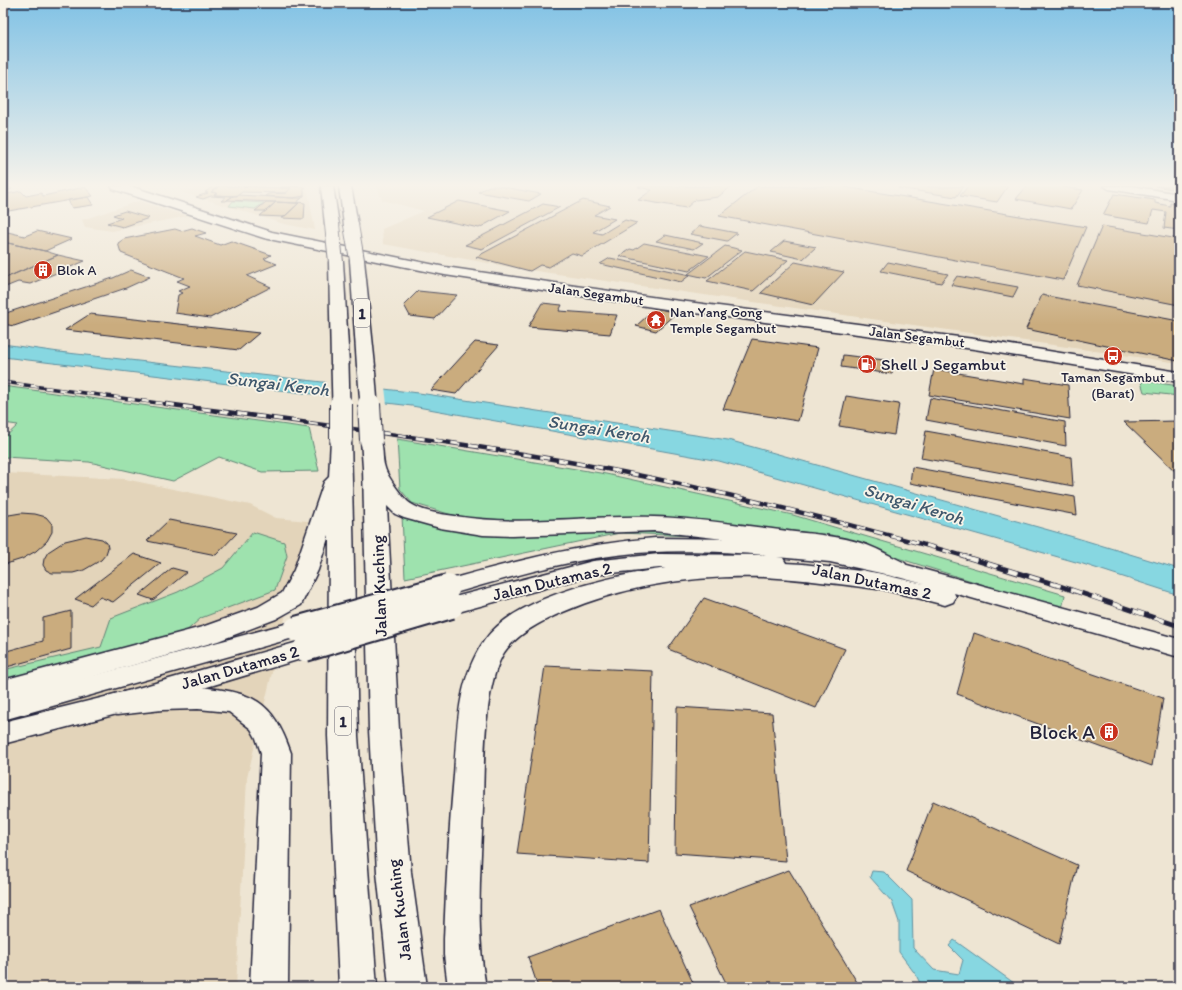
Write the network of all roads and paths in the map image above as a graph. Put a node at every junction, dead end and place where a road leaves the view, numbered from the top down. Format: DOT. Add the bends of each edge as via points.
graph roads {
  1 [pos="263,232"];
  2 [pos="287,232"];
  3 [pos="333,232"];
  4 [pos="352,232"];
  5 [pos="1179,369"];
  6 [pos="1179,377"];
  7 [pos="340,452"];
  8 [pos="373,454"];
  9 [pos="593,553"];
  10 [pos="787,567"];
  11 [pos="887,575"];
  12 [pos="450,597"];
  13 [pos="300,639"];
  14 [pos="1179,648"];
  15 [pos="1179,659"];
  16 [pos="3,691"];
  17 [pos="117,704"];
  18 [pos="3,710"];
  19 [pos="3,733"];
  20 [pos="269,987"];
  21 [pos="358,987"];
  22 [pos="408,987"];
  23 [pos="467,987"];
  1 -- 6 [label="main road, Jalan Segambut" via="445,271 672,306 974,344"];
  2 -- 5 [label="main road, Jalan Segambut" via="389,255 506,275 963,336"];
  3 -- 7 [label="main road, 1, bridge" via="340,364"];
  4 -- 8 [label="main road, Jalan Kuching / 1, bridge" via="357,260"];
  7 -- 16 [label="main road" via="306,570 292,599 267,613 209,634"];
  7 -- 21 [label="main road, 1" via="343,736"];
  8 -- 11 [label="main road" via="395,502 412,513 440,521 483,528 548,529 654,524 727,531 838,545 858,550"];
  8 -- 22 [label="main road, Jalan Kuching / 1" via="385,746 394,872"];
  9 -- 10 [label="street" via="753,554 784,558 790,561"];
  9 -- 11 [label="street, Jalan Dutamas 2" via="655,545 742,546 830,555"];
  9 -- 12 [label="street, Jalan Dutamas 2" via="544,561"];
  10 -- 11 [label="main road"];
  10 -- 12 [label="street, Jalan Dutamas 2" via="743,561 659,561 593,568"];
  10 -- 23 [label="main road" via="727,569 656,577 582,594 533,615 496,643 485,664 478,687 472,736 464,849 462,950"];
  11 -- 14 [label="street, Jalan Dutamas 2"];
  11 -- 15 [label="street, Jalan Dutamas 2" via="993,608"];
  12 -- 13 [label="street, Jalan Dutamas 2, bridge"];
  13 -- 17 [label="street, Jalan Dutamas 2"];
  13 -- 18 [label="street, Jalan Dutamas 2"];
  17 -- 19 [label="street, Jalan Dutamas 2"];
  17 -- 20 [label="main road" via="198,698 230,701 242,705 261,721 270,735 276,754"];
}
